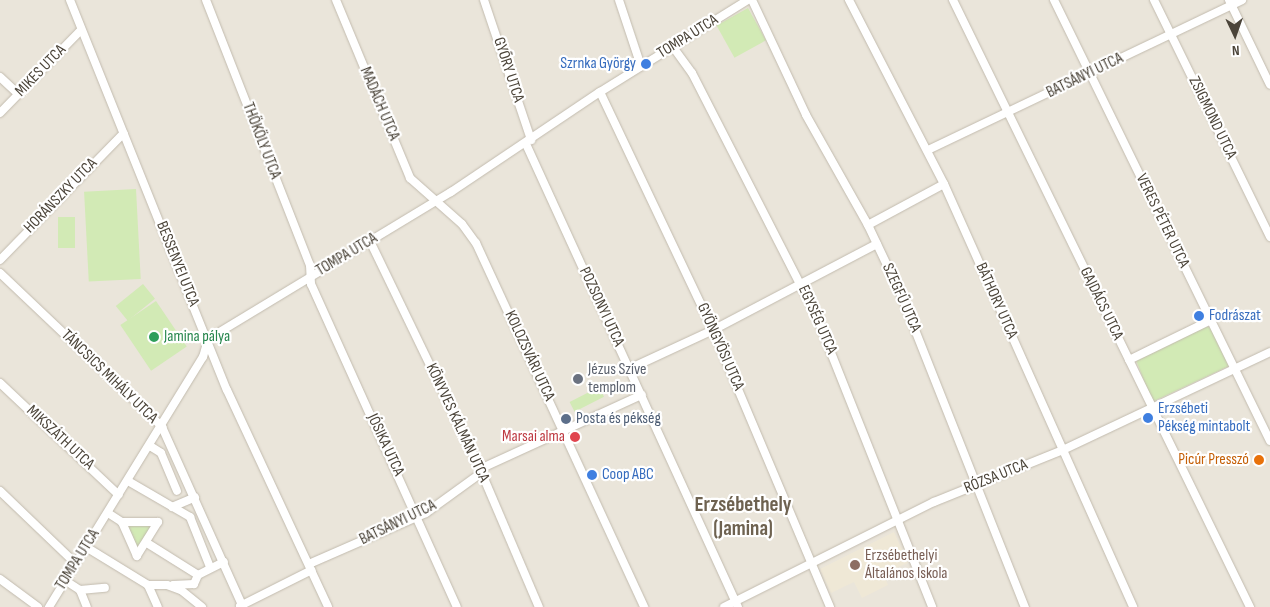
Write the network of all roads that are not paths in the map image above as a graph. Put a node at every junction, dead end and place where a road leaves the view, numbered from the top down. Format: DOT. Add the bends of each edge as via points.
graph roads {
  1 [pos="70,0"];
  2 [pos="206,0"];
  3 [pos="336,0"];
  4 [pos="484,0"];
  5 [pos="619,0"];
  6 [pos="748,0"];
  7 [pos="752,0"];
  8 [pos="849,0"];
  9 [pos="953,0"];
  10 [pos="1054,0"];
  11 [pos="1154,0"];
  12 [pos="1242,0"];
  13 [pos="1230,3"];
  14 [pos="81,30"];
  15 [pos="1171,35"];
  16 [pos="673,47"];
  17 [pos="641,66"];
  18 [pos="1090,73"];
  19 [pos="0,77"];
  20 [pos="1270,84"];
  21 [pos="600,92"];
  22 [pos="18,94"];
  23 [pos="1008,112"];
  24 [pos="0,113"];
  25 [pos="124,133"];
  26 [pos="528,142"];
  27 [pos="928,150"];
  28 [pos="944,184"];
  29 [pos="433,201"];
  30 [pos="868,226"];
  31 [pos="1270,236"];
  32 [pos="370,241"];
  33 [pos="877,244"];
  34 [pos="0,260"];
  35 [pos="0,273"];
  36 [pos="311,280"];
  37 [pos="800,283"];
  38 [pos="1211,320"];
  39 [pos="713,330"];
  40 [pos="208,339"];
  41 [pos="1270,352"];
  42 [pos="1129,360"];
  43 [pos="629,369"];
  44 [pos="1235,369"];
  45 [pos="0,382"];
  46 [pos="642,395"];
  47 [pos="1153,406"];
  48 [pos="162,427"];
  49 [pos="564,430"];
  50 [pos="1270,441"];
  51 [pos="150,446"];
  52 [pos="1063,450"];
  53 [pos="481,471"];
  54 [pos="128,481"];
  55 [pos="976,485"];
  56 [pos="177,490"];
  57 [pos="0,491"];
  58 [pos="119,494"];
  59 [pos="195,497"];
  60 [pos="172,507"];
  61 [pos="108,513"];
  62 [pos="418,516"];
  63 [pos="898,520"];
  64 [pos="122,522"];
  65 [pos="147,543"];
  66 [pos="86,547"];
  67 [pos="224,562"];
  68 [pos="76,564"];
  69 [pos="813,564"];
  70 [pos="210,567"];
  71 [pos="310,567"];
  72 [pos="198,575"];
  73 [pos="0,579"];
  74 [pos="66,580"];
  75 [pos="148,585"];
  76 [pos="105,588"];
  77 [pos="186,588"];
  78 [pos="80,590"];
  79 [pos="737,604"];
  80 [pos="241,606"];
  81 [pos="38,607"];
  82 [pos="49,607"];
  83 [pos="87,607"];
  84 [pos="158,607"];
  85 [pos="202,607"];
  86 [pos="328,607"];
  87 [pos="457,607"];
  88 [pos="538,607"];
  89 [pos="644,607"];
  90 [pos="724,607"];
  91 [pos="830,607"];
  92 [pos="932,607"];
  93 [pos="1026,607"];
  94 [pos="1133,607"];
  95 [pos="1250,607"];
  1 -- 14 [label="street, BESSENYEI UTCA"];
  2 -- 36 [label="street, THÖKÖLY UTCA" via="310,265"];
  3 -- 29 [label="street, MADÁCH UTCA" via="410,178"];
  4 -- 26 [label="street, GYŐRY UTCA"];
  5 -- 17 [label="street"];
  6 -- 16 [label="street, TOMPA UTCA"];
  7 -- 30 [label="street, SZEGFŰ UTCA" via="806,115"];
  8 -- 27 [label="street, BÁTHORY UTCA"];
  9 -- 23 [label="street, GAJDÁCS UTCA"];
  10 -- 18 [label="street, VERES PÉTER UTCA"];
  11 -- 15 [label="street, ZSIGMOND UTCA"];
  12 -- 13 [label="street, BATSÁNYI UTCA"];
  13 -- 15 [label="street, BATSÁNYI UTCA"];
  13 -- 20 [label="street"];
  14 -- 22 [label="street, MIKES UTCA"];
  14 -- 25 [label="street, BESSENYEI UTCA"];
  15 -- 18 [label="street, BATSÁNYI UTCA"];
  15 -- 31 [label="street, ZSIGMOND UTCA"];
  16 -- 17 [label="street, TOMPA UTCA"];
  16 -- 37 [label="street, EGYSÉG UTCA" via="692,73"];
  17 -- 21 [label="street, TOMPA UTCA"];
  18 -- 23 [label="street, BATSÁNYI UTCA"];
  18 -- 38 [label="street, VERES PÉTER UTCA"];
  19 -- 22 [label="street"];
  21 -- 26 [label="street, TOMPA UTCA"];
  21 -- 39 [label="street, GYÖNGYÖSI UTCA"];
  22 -- 24 [label="street, MIKES UTCA"];
  23 -- 27 [label="street, BATSÁNYI UTCA"];
  23 -- 42 [label="street, GAJDÁCS UTCA"];
  25 -- 34 [label="street, HORÁNSZKY UTCA"];
  25 -- 40 [label="street, BESSENYEI UTCA"];
  26 -- 29 [label="street, TOMPA UTCA"];
  26 -- 43 [label="street, POZSONYI UTCA"];
  27 -- 28 [label="street, BÁTHORY UTCA"];
  28 -- 30 [label="street"];
  28 -- 52 [label="street, BÁTHORY UTCA"];
  29 -- 32 [label="street, TOMPA UTCA"];
  29 -- 49 [label="street, KOLOZSVÁRI UTCA" via="462,224 476,243"];
  30 -- 33 [label="street, SZEGFŰ UTCA"];
  32 -- 36 [label="street, TOMPA UTCA"];
  32 -- 53 [label="street, KÖNYVES KÁLMÁN UTCA"];
  33 -- 37 [label="street"];
  33 -- 55 [label="street, SZEGFŰ UTCA" via="905,305"];
  35 -- 48 [label="street, TÁNCSICS MIHÁLY UTCA"];
  36 -- 40 [label="street, TOMPA UTCA"];
  36 -- 62 [label="street, JÓSIKA UTCA"];
  37 -- 39 [label="street"];
  37 -- 63 [label="street, EGYSÉG UTCA" via="828,343"];
  38 -- 42 [label="street"];
  38 -- 44 [label="street, VERES PÉTER UTCA"];
  39 -- 43 [label="street"];
  39 -- 69 [label="street, GYÖNGYÖSI UTCA"];
  40 -- 48 [label="street, TOMPA UTCA" via="203,357"];
  40 -- 71 [label="street, BESSENYEI UTCA" via="227,390"];
  41 -- 44 [label="street, RÓZSA UTCA"];
  42 -- 47 [label="street, GAJDÁCS UTCA"];
  43 -- 46 [label="street, POZSONYI UTCA"];
  44 -- 47 [label="street, RÓZSA UTCA"];
  44 -- 50 [label="street, VERES PÉTER UTCA"];
  45 -- 58 [label="street, MIKSZÁTH UTCA"];
  46 -- 49 [label="street, BATSÁNYI UTCA"];
  46 -- 79 [label="street, POZSONYI UTCA"];
  47 -- 52 [label="street, RÓZSA UTCA"];
  47 -- 95 [label="street, GAJDÁCS UTCA"];
  48 -- 51 [label="street, TOMPA UTCA"];
  48 -- 59 [label="street, TÁNCSICS MIHÁLY UTCA"];
  49 -- 53 [label="street, BATSÁNYI UTCA"];
  49 -- 89 [label="street, KOLOZSVÁRI UTCA"];
  51 -- 54 [label="street, TOMPA UTCA"];
  51 -- 56 [label="street" via="161,453"];
  52 -- 55 [label="street, RÓZSA UTCA"];
  52 -- 94 [label="street, BÁTHORY UTCA"];
  53 -- 62 [label="street, BATSÁNYI UTCA"];
  53 -- 88 [label="street, KÖNYVES KÁLMÁN UTCA"];
  54 -- 58 [label="street, TOMPA UTCA"];
  54 -- 60 [label="street"];
  55 -- 63 [label="street, RÓZSA UTCA"];
  55 -- 93 [label="street, SZEGFŰ UTCA"];
  57 -- 68 [label="street"];
  58 -- 61 [label="street, TOMPA UTCA"];
  59 -- 60 [label="street"];
  59 -- 67 [label="street, TÁNCSICS MIHÁLY UTCA"];
  60 -- 70 [label="street" via="190,517"];
  61 -- 64 [label="street"];
  61 -- 66 [label="street, TOMPA UTCA"];
  62 -- 71 [label="street, BATSÁNYI UTCA"];
  62 -- 87 [label="street, JÓSIKA UTCA"];
  63 -- 69 [label="street, RÓZSA UTCA"];
  63 -- 92 [label="street, EGYSÉG UTCA"];
  64 -- 65 [label="street" via="137,556"];
  64 -- 65 [label="street" via="158,522"];
  65 -- 72 [label="street"];
  66 -- 68 [label="street, TOMPA UTCA"];
  66 -- 75 [label="street"];
  67 -- 70 [label="street"];
  67 -- 80 [label="street, TÁNCSICS MIHÁLY UTCA"];
  68 -- 74 [label="street, TOMPA UTCA"];
  69 -- 79 [label="street, RÓZSA UTCA"];
  69 -- 91 [label="street, GYÖNGYÖSI UTCA"];
  70 -- 72 [label="street"];
  71 -- 80 [label="street, BATSÁNYI UTCA"];
  71 -- 86 [label="street, BESSENYEI UTCA"];
  72 -- 77 [label="street" via="196,583"];
  73 -- 81 [label="street"];
  74 -- 78 [label="street"];
  74 -- 82 [label="street, TOMPA UTCA"];
  75 -- 77 [label="street"];
  75 -- 84 [label="street"];
  76 -- 78 [label="street"];
  77 -- 85 [label="street"];
  78 -- 83 [label="street"];
  79 -- 90 [label="street, RÓZSA UTCA"];
}
